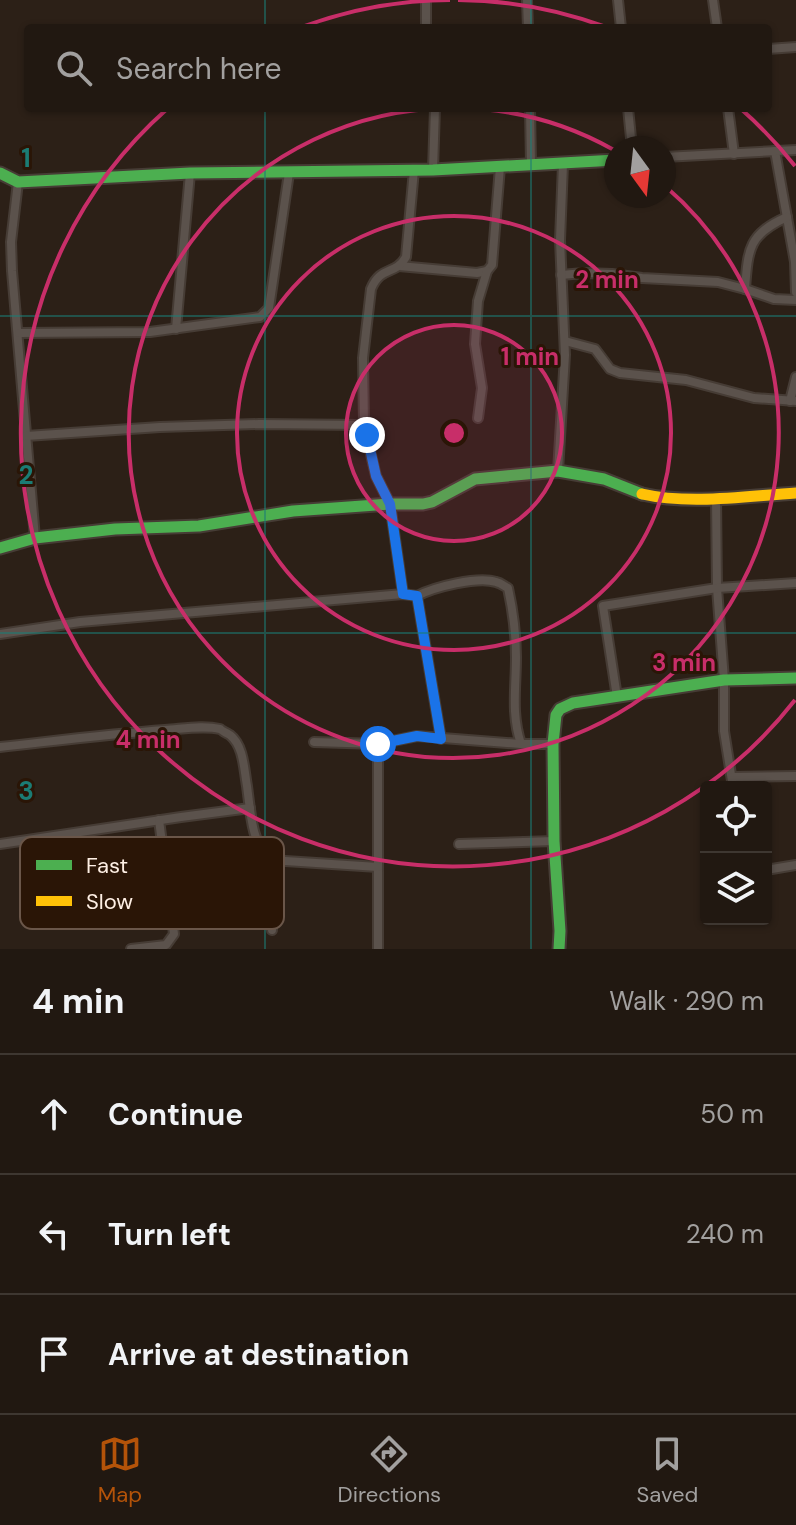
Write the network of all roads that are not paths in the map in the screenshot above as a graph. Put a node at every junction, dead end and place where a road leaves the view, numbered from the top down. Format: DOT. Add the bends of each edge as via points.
graph roads {
  1 [pos="426,0"];
  2 [pos="527,0"];
  3 [pos="618,0"];
  4 [pos="713,0"];
  5 [pos="426,24"];
  6 [pos="528,24"];
  7 [pos="621,24"];
  8 [pos="716,24"];
  9 [pos="796,47"];
  10 [pos="772,49"];
  11 [pos="435,112"];
  12 [pos="530,112"];
  13 [pos="628,112"];
  14 [pos="729,112"];
  15 [pos="631,136"];
  16 [pos="796,150"];
  17 [pos="775,151"];
  18 [pos="734,154"];
  19 [pos="676,156"];
  20 [pos="604,161"];
  21 [pos="563,164"];
  22 [pos="531,165"];
  23 [pos="500,167"];
  24 [pos="414,170"];
  25 [pos="433,170"];
  26 [pos="0,173"];
  27 [pos="190,173"];
  28 [pos="289,173"];
  29 [pos="18,182"];
  30 [pos="787,217"];
  31 [pos="14,222"];
  32 [pos="0,224"];
  33 [pos="796,262"];
  34 [pos="398,266"];
  35 [pos="487,271"];
  36 [pos="561,275"];
  37 [pos="745,289"];
  38 [pos="796,292"];
  39 [pos="796,300"];
  40 [pos="176,329"];
  41 [pos="19,333"];
  42 [pos="565,341"];
  43 [pos="796,377"];
  44 [pos="793,401"];
  45 [pos="478,418"];
  46 [pos="364,425"];
  47 [pos="26,436"];
  48 [pos="558,471"];
  49 [pos="796,493"];
  50 [pos="716,498"];
  51 [pos="390,504"];
  52 [pos="35,538"];
  53 [pos="0,548"];
  54 [pos="796,583"];
  55 [pos="717,588"];
  56 [pos="403,594"];
  57 [pos="417,596"];
  58 [pos="0,634"];
  59 [pos="796,678"];
  60 [pos="724,680"];
  61 [pos="617,697"];
  62 [pos="441,739"];
  63 [pos="314,742"];
  64 [pos="378,744"];
  65 [pos="521,744"];
  66 [pos="553,744"];
  67 [pos="0,747"];
  68 [pos="796,776"];
  69 [pos="732,781"];
  70 [pos="743,781"];
  71 [pos="250,808"];
  72 [pos="159,820"];
  73 [pos="46,837"];
  74 [pos="161,837"];
  75 [pos="257,837"];
  76 [pos="20,841"];
  77 [pos="554,841"];
  78 [pos="0,844"];
  79 [pos="459,844"];
  80 [pos="284,861"];
  81 [pos="796,865"];
  82 [pos="378,867"];
  83 [pos="772,869"];
  84 [pos="173,929"];
  85 [pos="131,949"];
  86 [pos="378,949"];
  87 [pos="559,949"];
  1 -- 5 [label="street"];
  2 -- 6 [label="street"];
  3 -- 7 [label="street"];
  4 -- 8 [label="street"];
  9 -- 10 [label="street"];
  11 -- 25 [label="street"];
  12 -- 22 [label="street"];
  13 -- 15 [label="street"];
  14 -- 18 [label="street"];
  16 -- 17 [label="street"];
  17 -- 18 [label="street"];
  17 -- 30 [label="street"];
  18 -- 19 [label="street"];
  20 -- 21 [label="street"];
  21 -- 22 [label="street"];
  21 -- 36 [label="street"];
  22 -- 23 [label="street"];
  23 -- 25 [label="street"];
  23 -- 35 [label="street" via="492,265"];
  24 -- 25 [label="street"];
  24 -- 28 [label="street"];
  24 -- 34 [label="street" via="406,257"];
  26 -- 29 [label="street"];
  27 -- 28 [label="street"];
  27 -- 29 [label="street"];
  27 -- 40 [label="street"];
  28 -- 40 [label="street" via="269,308 250,320"];
  29 -- 31 [label="street"];
  30 -- 33 [label="street"];
  30 -- 37 [label="street" via="768,225 751,245"];
  31 -- 32 [label="street"];
  31 -- 41 [label="street" via="12,271"];
  33 -- 38 [label="street"];
  34 -- 35 [label="street"];
  34 -- 46 [label="street" via="380,273 371,289 363,358"];
  35 -- 45 [label="street" via="478,301 475,344 482,388"];
  36 -- 37 [label="street" via="718,282"];
  36 -- 42 [label="street"];
  37 -- 39 [label="street"];
  40 -- 41 [label="street"];
  41 -- 47 [label="street"];
  42 -- 44 [label="street" via="595,349 610,369 620,373"];
  42 -- 48 [label="street"];
  43 -- 44 [label="street"];
  46 -- 47 [label="street" via="160,427"];
  46 -- 51 [label="street" via="376,476"];
  47 -- 52 [label="street"];
  48 -- 50 [label="street" via="604,479 655,497"];
  48 -- 51 [label="street" via="475,479 432,502"];
  49 -- 50 [label="street"];
  50 -- 55 [label="street"];
  51 -- 52 [label="street"];
  51 -- 56 [label="street"];
  52 -- 53 [label="street"];
  54 -- 55 [label="street"];
  55 -- 60 [label="street"];
  55 -- 61 [label="street" via="603,606"];
  56 -- 57 [label="street"];
  56 -- 58 [label="street" via="80,622"];
  57 -- 62 [label="street"];
  57 -- 65 [label="street" via="475,581 508,588 515,631 515,727"];
  59 -- 60 [label="street"];
  60 -- 61 [label="street"];
  60 -- 69 [label="street"];
  61 -- 66 [label="street" via="560,709"];
  62 -- 64 [label="street" via="417,736"];
  62 -- 65 [label="street"];
  63 -- 64 [label="street"];
  64 -- 82 [label="street"];
  65 -- 66 [label="street"];
  66 -- 77 [label="street"];
  67 -- 71 [label="street" via="219,729 230,735 242,755"];
  68 -- 70 [label="street"];
  71 -- 72 [label="street"];
  71 -- 75 [label="street"];
  72 -- 73 [label="street"];
  72 -- 74 [label="street"];
  76 -- 78 [label="street"];
  77 -- 79 [label="street"];
  77 -- 87 [label="street"];
  80 -- 82 [label="street"];
  81 -- 83 [label="street"];
  82 -- 86 [label="street"];
  84 -- 85 [label="street" via="166,945"];
}
